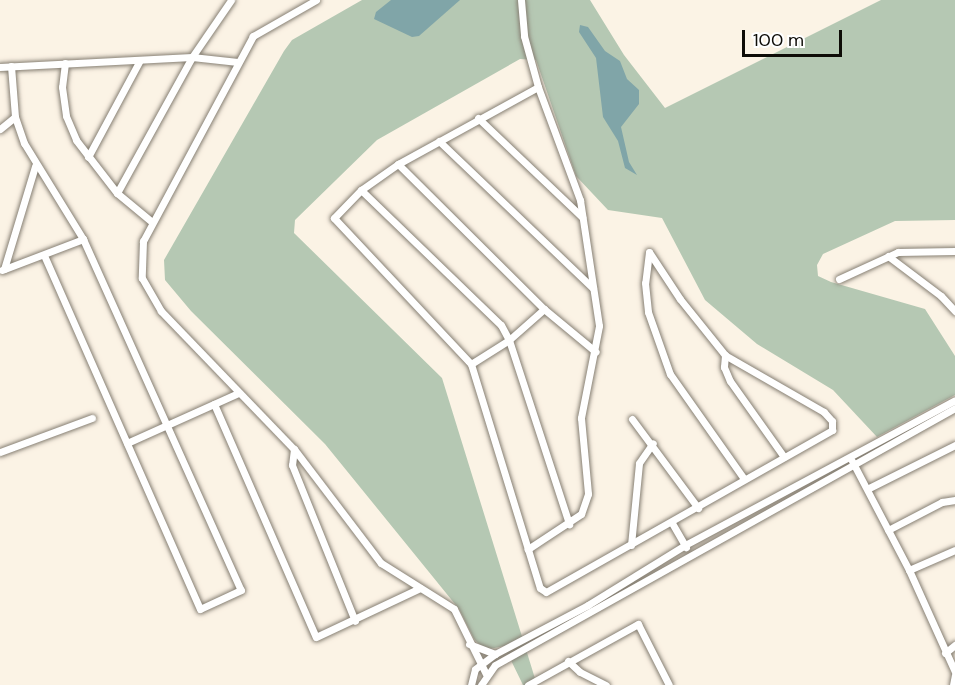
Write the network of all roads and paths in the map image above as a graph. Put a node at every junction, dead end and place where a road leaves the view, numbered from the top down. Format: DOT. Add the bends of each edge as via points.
graph roads {
  1 [pos="316,0"];
  2 [pos="521,0"];
  3 [pos="228,1"];
  4 [pos="192,57"];
  5 [pos="140,60"];
  6 [pos="238,62"];
  7 [pos="65,63"];
  8 [pos="11,66"];
  9 [pos="0,67"];
  10 [pos="538,87"];
  11 [pos="15,117"];
  12 [pos="478,118"];
  13 [pos="0,129"];
  14 [pos="439,141"];
  15 [pos="88,157"];
  16 [pos="398,164"];
  17 [pos="35,166"];
  18 [pos="362,190"];
  19 [pos="117,193"];
  20 [pos="582,217"];
  21 [pos="152,222"];
  22 [pos="83,239"];
  23 [pos="955,251"];
  24 [pos="44,255"];
  25 [pos="888,256"];
  26 [pos="2,270"];
  27 [pos="839,279"];
  28 [pos="594,289"];
  29 [pos="544,309"];
  30 [pos="954,309"];
  31 [pos="509,340"];
  32 [pos="596,352"];
  33 [pos="725,355"];
  34 [pos="471,364"];
  35 [pos="238,393"];
  36 [pos="955,400"];
  37 [pos="214,404"];
  38 [pos="955,408"];
  39 [pos="92,418"];
  40 [pos="632,419"];
  41 [pos="168,423"];
  42 [pos="653,443"];
  43 [pos="128,444"];
  44 [pos="955,445"];
  45 [pos="294,450"];
  46 [pos="0,452"];
  47 [pos="849,456"];
  48 [pos="784,457"];
  49 [pos="855,464"];
  50 [pos="744,479"];
  51 [pos="869,488"];
  52 [pos="955,500"];
  53 [pos="698,508"];
  54 [pos="672,523"];
  55 [pos="569,524"];
  56 [pos="888,530"];
  57 [pos="631,545"];
  58 [pos="685,545"];
  59 [pos="528,549"];
  60 [pos="955,550"];
  61 [pos="690,554"];
  62 [pos="909,570"];
  63 [pos="420,588"];
  64 [pos="355,621"];
  65 [pos="468,644"];
  66 [pos="955,645"];
  67 [pos="945,653"];
  68 [pos="495,654"];
  69 [pos="568,661"];
  70 [pos="479,665"];
  71 [pos="955,673"];
  72 [pos="486,674"];
  73 [pos="471,685"];
  74 [pos="482,685"];
  75 [pos="528,685"];
  76 [pos="606,685"];
  77 [pos="669,685"];
  78 [pos="953,685"];
  1 -- 6 [label="street" via="253,36"];
  2 -- 10 [label="street" via="524,36"];
  3 -- 4 [label="street"];
  4 -- 5 [label="street"];
  4 -- 6 [label="street"];
  4 -- 19 [label="street"];
  5 -- 7 [label="street"];
  5 -- 15 [label="street"];
  6 -- 21 [label="street"];
  7 -- 8 [label="street"];
  7 -- 15 [label="street" via="62,87 66,116"];
  8 -- 9 [label="street"];
  8 -- 11 [label="street"];
  10 -- 12 [label="street"];
  10 -- 20 [label="street" via="580,200"];
  11 -- 13 [label="street"];
  11 -- 17 [label="street"];
  12 -- 14 [label="street"];
  12 -- 20 [label="street"];
  14 -- 16 [label="street"];
  14 -- 28 [label="street"];
  15 -- 19 [label="street"];
  16 -- 18 [label="street"];
  16 -- 29 [label="street"];
  17 -- 22 [label="street"];
  17 -- 26 [label="street"];
  18 -- 31 [label="street" via="501,325"];
  18 -- 34 [label="street" via="336,214 335,222"];
  19 -- 21 [label="street"];
  20 -- 28 [label="street"];
  21 -- 35 [label="street" via="143,241 141,260 148,293"];
  22 -- 24 [label="street"];
  22 -- 41 [label="street"];
  23 -- 25 [label="street"];
  24 -- 26 [label="street"];
  24 -- 43 [label="street"];
  25 -- 27 [label="street"];
  25 -- 30 [label="street"];
  28 -- 32 [label="street"];
  29 -- 31 [label="street"];
  29 -- 32 [label="street"];
  31 -- 34 [label="street"];
  31 -- 55 [label="street"];
  32 -- 55 [label="street" via="583,392 581,418 588,495 581,514"];
  33 -- 48 [label="street" via="724,367 730,381"];
  33 -- 48 [label="street" via="824,412 832,421 832,430"];
  33 -- 50 [label="street" via="649,252 645,283 648,312 670,374"];
  34 -- 59 [label="street"];
  35 -- 37 [label="street"];
  35 -- 45 [label="street"];
  36 -- 47 [label="street"];
  37 -- 41 [label="street"];
  37 -- 64 [label="street" via="316,637"];
  38 -- 49 [label="street"];
  39 -- 46 [label="street"];
  40 -- 42 [label="street"];
  41 -- 43 [label="street"];
  41 -- 43 [label="street" via="241,590 200,609"];
  42 -- 53 [label="street"];
  42 -- 57 [label="street" via="639,463"];
  44 -- 51 [label="street"];
  45 -- 63 [label="street" via="381,563 392,574"];
  45 -- 64 [label="street" via="292,465"];
  47 -- 49 [label="street"];
  47 -- 58 [label="street"];
  48 -- 50 [label="street"];
  49 -- 51 [label="street"];
  49 -- 61 [label="street"];
  50 -- 53 [label="street"];
  51 -- 56 [label="street"];
  52 -- 56 [label="street" via="942,502"];
  53 -- 54 [label="street"];
  54 -- 57 [label="street"];
  54 -- 58 [label="street"];
  55 -- 59 [label="street"];
  56 -- 62 [label="street"];
  57 -- 59 [label="street" via="546,592 540,588"];
  58 -- 61 [label="street"];
  58 -- 68 [label="street" via="588,605"];
  60 -- 62 [label="street"];
  61 -- 72 [label="street" via="495,665"];
  62 -- 67 [label="street"];
  63 -- 64 [label="street"];
  63 -- 65 [label="street" via="454,609"];
  65 -- 68 [label="street"];
  65 -- 70 [label="street"];
  66 -- 67 [label="street"];
  67 -- 71 [label="street"];
  68 -- 70 [label="street"];
  69 -- 75 [label="street"];
  69 -- 76 [label="street"];
  69 -- 77 [label="street" via="638,624"];
  70 -- 72 [label="street"];
  70 -- 73 [label="street"];
  71 -- 78 [label="street"];
  72 -- 74 [label="street"];
}
